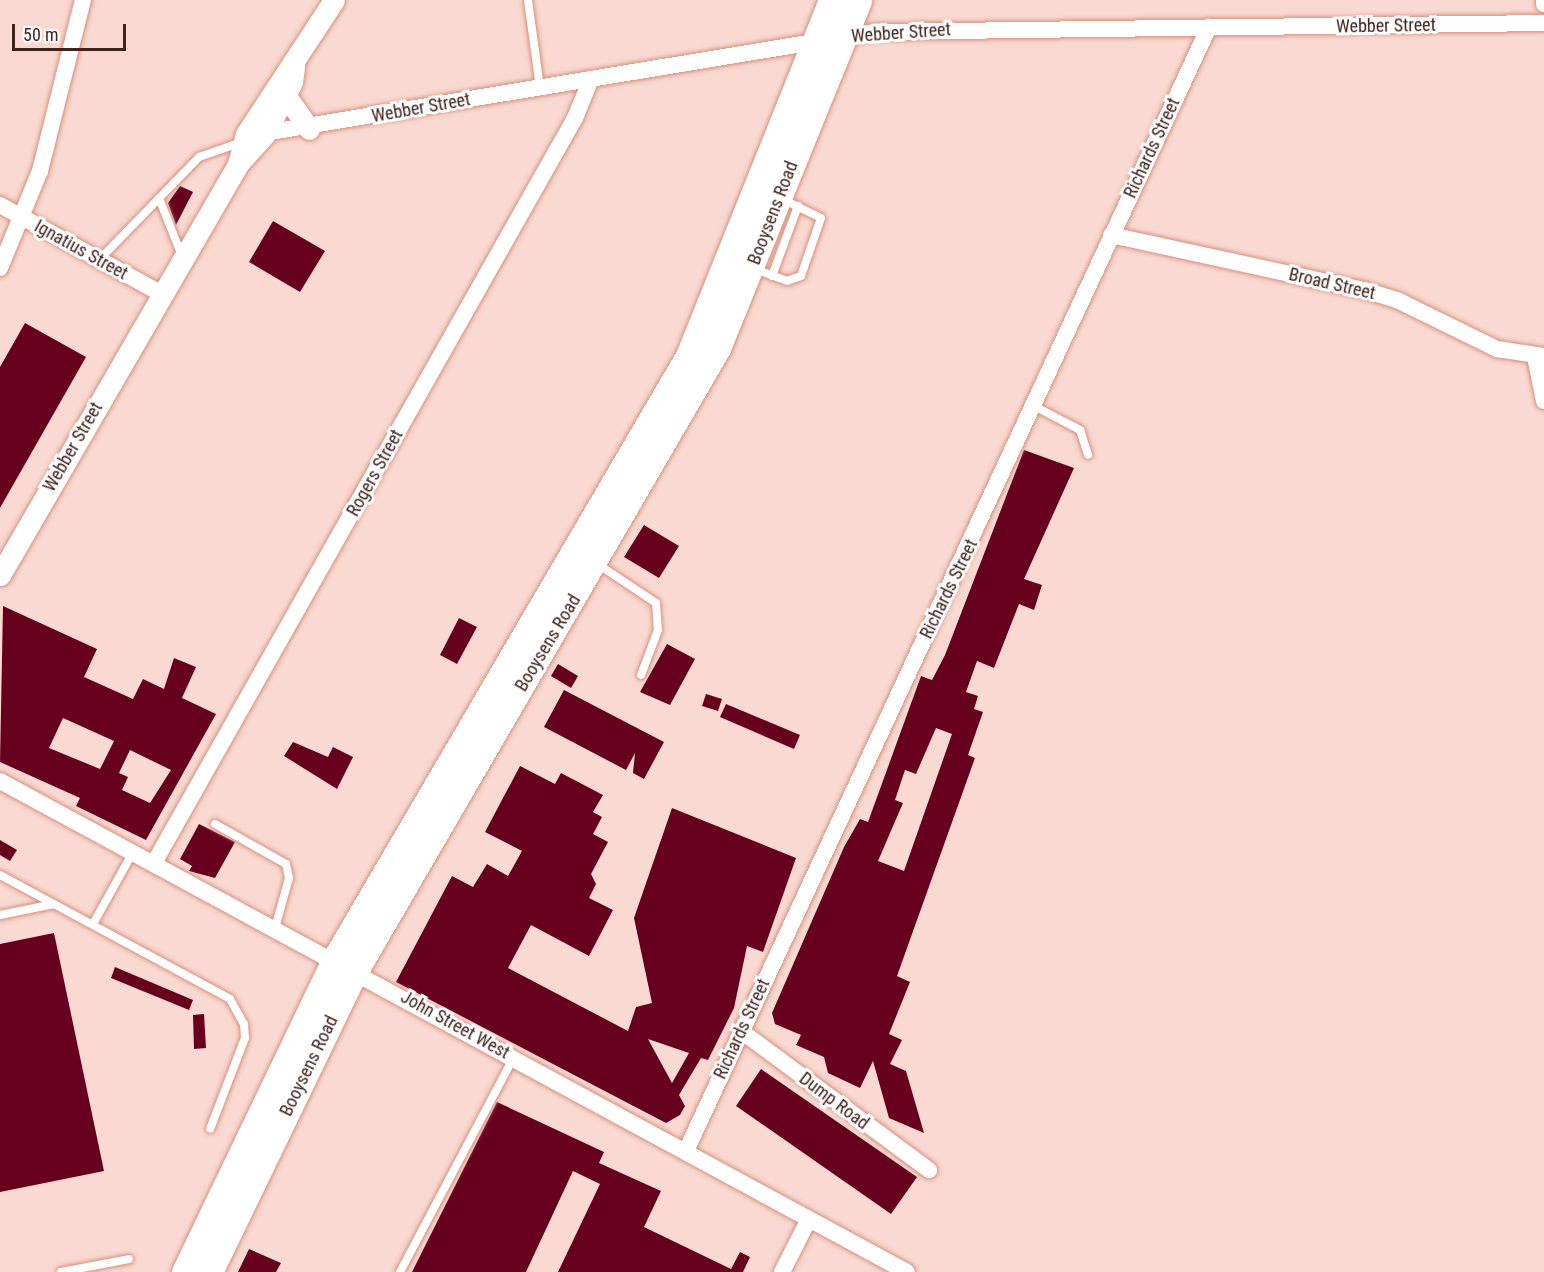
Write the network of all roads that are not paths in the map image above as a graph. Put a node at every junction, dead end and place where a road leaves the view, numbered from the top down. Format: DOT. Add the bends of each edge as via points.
graph roads {
  1 [pos="83,0"];
  2 [pos="334,0"];
  3 [pos="528,0"];
  4 [pos="832,0"];
  5 [pos="858,0"];
  6 [pos="1544,23"];
  7 [pos="1209,27"];
  8 [pos="843,37"];
  9 [pos="816,41"];
  10 [pos="294,67"];
  11 [pos="591,79"];
  12 [pos="540,88"];
  13 [pos="286,96"];
  14 [pos="309,129"];
  15 [pos="251,136"];
  16 [pos="159,198"];
  17 [pos="788,202"];
  18 [pos="0,205"];
  19 [pos="24,218"];
  20 [pos="1111,235"];
  21 [pos="183,258"];
  22 [pos="99,260"];
  23 [pos="0,268"];
  24 [pos="762,272"];
  25 [pos="162,294"];
  26 [pos="1539,356"];
  27 [pos="1544,400"];
  28 [pos="1036,407"];
  29 [pos="1088,455"];
  30 [pos="596,563"];
  31 [pos="0,575"];
  32 [pos="641,675"];
  33 [pos="0,781"];
  34 [pos="215,824"];
  35 [pos="133,852"];
  36 [pos="154,863"];
  37 [pos="0,874"];
  38 [pos="54,904"];
  39 [pos="0,915"];
  40 [pos="93,924"];
  41 [pos="275,928"];
  42 [pos="345,965"];
  43 [pos="741,1031"];
  44 [pos="514,1057"];
  45 [pos="210,1129"];
  46 [pos="686,1151"];
  47 [pos="929,1170"];
  48 [pos="809,1220"];
  49 [pos="129,1259"];
  50 [pos="61,1272"];
  51 [pos="185,1272"];
  52 [pos="209,1272"];
  53 [pos="400,1272"];
  54 [pos="782,1272"];
  55 [pos="907,1272"];
  1 -- 19 [label="street"];
  2 -- 10 [label="street"];
  3 -- 12 [label="lane"];
  4 -- 9 [label="main road, Booysens Road"];
  5 -- 8 [label="main road, Booysens Road"];
  6 -- 7 [label="street, Webber Street"];
  7 -- 8 [label="street, Webber Street" via="931,29"];
  7 -- 20 [label="street, Richards Street"];
  8 -- 9 [label="street, Webber Street"];
  8 -- 17 [label="main road, Booysens Road"];
  9 -- 11 [label="street, Webber Street"];
  9 -- 42 [label="main road, Booysens Road" via="689,356"];
  10 -- 13 [label="street"];
  10 -- 15 [label="street" via="278,82"];
  11 -- 12 [label="street, Webber Street"];
  11 -- 36 [label="street, Rogers Street" via="575,118"];
  12 -- 14 [label="street, Webber Street"];
  13 -- 14 [label="street"];
  13 -- 15 [label="street"];
  14 -- 15 [label="street, Webber Street"];
  15 -- 16 [label="lane" via="199,158"];
  15 -- 21 [label="street, Webber Street"];
  16 -- 21 [label="lane"];
  16 -- 22 [label="lane"];
  17 -- 24 [label="main road, Booysens Road"];
  17 -- 24 [label="lane" via="818,214 820,225 801,276 787,281"];
  18 -- 19 [label="street, Ignatius Street"];
  19 -- 22 [label="street, Ignatius Street"];
  19 -- 23 [label="street"];
  20 -- 26 [label="street, Broad Street" via="1364,290 1397,300 1497,349"];
  20 -- 28 [label="street, Richards Street"];
  21 -- 25 [label="street, Webber Street"];
  22 -- 25 [label="street, Ignatius Street"];
  24 -- 30 [label="main road, Booysens Road"];
  25 -- 31 [label="street, Webber Street"];
  26 -- 27 [label="street"];
  28 -- 29 [label="lane" via="1080,430"];
  28 -- 43 [label="street, Richards Street"];
  30 -- 32 [label="lane" via="656,603 658,630"];
  30 -- 42 [label="main road, Booysens Road"];
  33 -- 35 [label="street, John Street West"];
  34 -- 41 [label="lane" via="286,864 289,878"];
  35 -- 36 [label="street, John Street West"];
  35 -- 40 [label="lane"];
  36 -- 41 [label="street, John Street West"];
  37 -- 38 [label="lane"];
  38 -- 39 [label="lane"];
  38 -- 40 [label="lane"];
  40 -- 45 [label="lane" via="209,983 240,1013 245,1038 241,1055"];
  41 -- 42 [label="street, John Street West"];
  42 -- 44 [label="street, John Street West"];
  42 -- 51 [label="main road, Booysens Road"];
  42 -- 52 [label="main road, Booysens Road"];
  43 -- 46 [label="street, Richards Street"];
  43 -- 47 [label="street, Dump Road"];
  44 -- 46 [label="street, John Street West"];
  44 -- 53 [label="lane"];
  46 -- 48 [label="street, John Street West"];
  48 -- 54 [label="street"];
  48 -- 55 [label="street, John Street West"];
  49 -- 50 [label="lane"];
}
